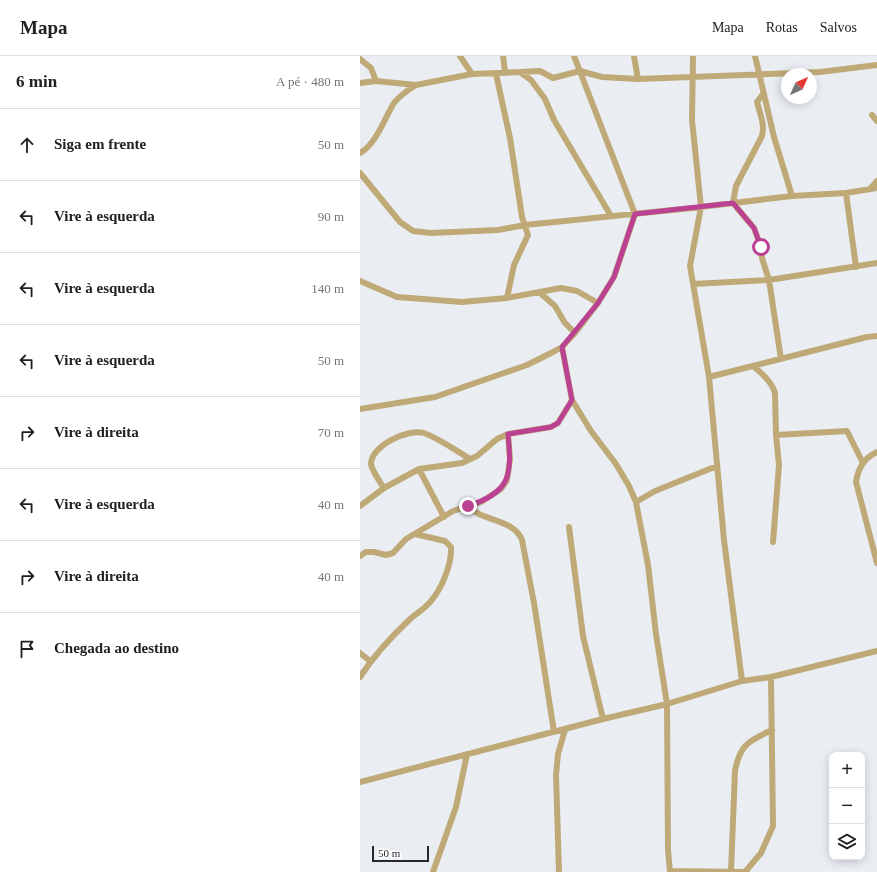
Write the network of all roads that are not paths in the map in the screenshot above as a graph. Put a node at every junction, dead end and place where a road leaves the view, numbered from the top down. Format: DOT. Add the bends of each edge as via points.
graph roads {
  1 [pos="460,56"];
  2 [pos="502,56"];
  3 [pos="574,56"];
  4 [pos="634,56"];
  5 [pos="693,56"];
  6 [pos="755,56"];
  7 [pos="360,59"];
  8 [pos="877,65"];
  9 [pos="505,71"];
  10 [pos="580,71"];
  11 [pos="520,72"];
  12 [pos="472,74"];
  13 [pos="496,74"];
  14 [pos="758,74"];
  15 [pos="693,76"];
  16 [pos="638,78"];
  17 [pos="376,81"];
  18 [pos="360,83"];
  19 [pos="416,85"];
  20 [pos="763,94"];
  21 [pos="872,115"];
  22 [pos="877,121"];
  23 [pos="360,153"];
  24 [pos="360,173"];
  25 [pos="877,181"];
  26 [pos="874,189"];
  27 [pos="846,193"];
  28 [pos="792,196"];
  29 [pos="733,203"];
  30 [pos="701,207"];
  31 [pos="635,214"];
  32 [pos="611,216"];
  33 [pos="524,225"];
  34 [pos="877,263"];
  35 [pos="856,267"];
  36 [pos="769,280"];
  37 [pos="360,281"];
  38 [pos="693,284"];
  39 [pos="539,292"];
  40 [pos="507,298"];
  41 [pos="598,303"];
  42 [pos="575,333"];
  43 [pos="877,336"];
  44 [pos="562,347"];
  45 [pos="781,359"];
  46 [pos="754,367"];
  47 [pos="709,376"];
  48 [pos="572,400"];
  49 [pos="360,409"];
  50 [pos="508,434"];
  51 [pos="776,435"];
  52 [pos="877,452"];
  53 [pos="470,459"];
  54 [pos="863,463"];
  55 [pos="717,466"];
  56 [pos="419,469"];
  57 [pos="384,488"];
  58 [pos="636,502"];
  59 [pos="360,506"];
  60 [pos="468,506"];
  61 [pos="444,517"];
  62 [pos="569,527"];
  63 [pos="425,529"];
  64 [pos="415,534"];
  65 [pos="428,537"];
  66 [pos="773,542"];
  67 [pos="360,556"];
  68 [pos="877,563"];
  69 [pos="877,651"];
  70 [pos="360,653"];
  71 [pos="370,661"];
  72 [pos="360,677"];
  73 [pos="771,677"];
  74 [pos="742,681"];
  75 [pos="668,704"];
  76 [pos="603,719"];
  77 [pos="565,730"];
  78 [pos="772,730"];
  79 [pos="554,732"];
  80 [pos="467,754"];
  81 [pos="360,783"];
  82 [pos="670,871"];
  83 [pos="731,871"];
  84 [pos="433,872"];
  85 [pos="559,872"];
  86 [pos="746,872"];
  1 -- 12 [label="street"];
  2 -- 9 [label="street"];
  3 -- 10 [label="street"];
  4 -- 16 [label="street"];
  5 -- 15 [label="street"];
  6 -- 14 [label="street"];
  7 -- 17 [label="street" via="371,68"];
  8 -- 14 [label="street" via="820,72"];
  9 -- 11 [label="street"];
  9 -- 13 [label="street"];
  10 -- 11 [label="street" via="553,78 540,71"];
  10 -- 16 [label="street" via="602,76"];
  10 -- 31 [label="street"];
  11 -- 32 [label="street" via="527,76 545,99 554,120"];
  12 -- 13 [label="street"];
  12 -- 19 [label="street"];
  13 -- 33 [label="street" via="510,138"];
  14 -- 15 [label="street"];
  14 -- 20 [label="street"];
  15 -- 16 [label="street"];
  15 -- 30 [label="street" via="692,120"];
  17 -- 18 [label="street"];
  17 -- 19 [label="street"];
  19 -- 23 [label="street" via="394,103 370,143"];
  20 -- 28 [label="street"];
  20 -- 29 [label="street" via="757,102 764,130 736,186"];
  21 -- 22 [label="street"];
  24 -- 33 [label="street" via="400,222 414,231 431,233 498,230"];
  25 -- 26 [label="street"];
  26 -- 27 [label="street"];
  27 -- 28 [label="street"];
  27 -- 35 [label="street"];
  28 -- 29 [label="street"];
  29 -- 30 [label="street"];
  29 -- 36 [label="street" via="754,228"];
  30 -- 31 [label="street"];
  30 -- 38 [label="street" via="690,266"];
  31 -- 32 [label="street"];
  31 -- 41 [label="street" via="614,277"];
  32 -- 33 [label="street"];
  33 -- 40 [label="street" via="528,235 514,265"];
  34 -- 35 [label="street"];
  35 -- 36 [label="street"];
  36 -- 38 [label="street"];
  36 -- 45 [label="street"];
  37 -- 40 [label="street" via="397,298 462,302"];
  38 -- 47 [label="street"];
  39 -- 40 [label="street"];
  39 -- 41 [label="street" via="561,288 577,291"];
  39 -- 42 [label="street" via="555,306 565,323"];
  41 -- 42 [label="street"];
  42 -- 44 [label="street"];
  43 -- 45 [label="street"];
  44 -- 48 [label="street"];
  44 -- 49 [label="street" via="527,366 436,397"];
  45 -- 46 [label="street"];
  46 -- 47 [label="street"];
  46 -- 51 [label="street" via="768,380 775,393"];
  47 -- 55 [label="street"];
  48 -- 50 [label="street" via="558,423 551,427"];
  48 -- 58 [label="street" via="616,464"];
  50 -- 53 [label="street"];
  50 -- 60 [label="street" via="510,459 507,480 501,489 481,502"];
  51 -- 54 [label="street" via="847,431"];
  51 -- 66 [label="street" via="779,465"];
  52 -- 54 [label="street"];
  53 -- 56 [label="street" via="462,463"];
  53 -- 57 [label="street" via="423,432 400,435 384,444 373,456 371,466"];
  54 -- 68 [label="street" via="856,482"];
  55 -- 58 [label="street"];
  55 -- 74 [label="street"];
  56 -- 57 [label="street"];
  56 -- 61 [label="street"];
  57 -- 59 [label="street"];
  58 -- 75 [label="street"];
  60 -- 61 [label="street" via="452,511"];
  60 -- 79 [label="street" via="481,515 499,520 517,533 522,540"];
  61 -- 63 [label="street"];
  62 -- 76 [label="street" via="583,636"];
  63 -- 64 [label="street"];
  63 -- 65 [label="street"];
  64 -- 65 [label="street"];
  64 -- 67 [label="street" via="406,539 393,553 386,555 366,552"];
  65 -- 71 [label="street" via="445,541 451,547 452,557 440,586 431,602"];
  69 -- 73 [label="street"];
  70 -- 71 [label="street"];
  71 -- 72 [label="street"];
  73 -- 74 [label="street"];
  73 -- 78 [label="street"];
  74 -- 75 [label="street"];
  75 -- 76 [label="street"];
  75 -- 82 [label="street"];
  76 -- 77 [label="street"];
  77 -- 79 [label="street"];
  77 -- 85 [label="street" via="558,754 556,775"];
  78 -- 83 [label="street" via="750,741 738,757 735,771"];
  78 -- 86 [label="street" via="773,826 761,853"];
  79 -- 80 [label="street"];
  80 -- 81 [label="street"];
  80 -- 84 [label="street" via="456,807"];
  82 -- 83 [label="street"];
  83 -- 86 [label="street"];
}
